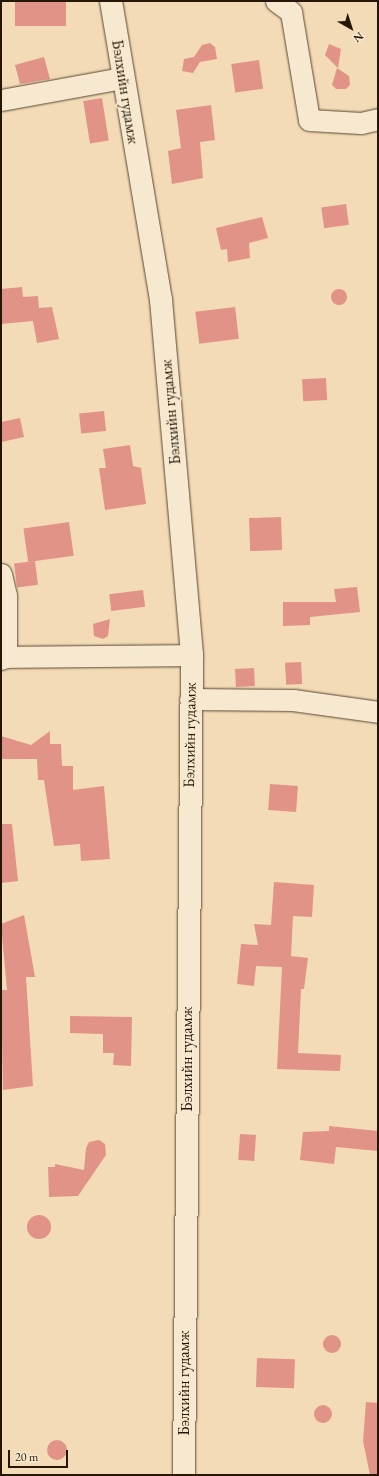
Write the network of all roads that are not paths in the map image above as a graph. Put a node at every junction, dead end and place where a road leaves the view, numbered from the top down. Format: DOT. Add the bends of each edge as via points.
graph roads {
  1 [pos="111,1"];
  2 [pos="276,1"];
  3 [pos="122,78"];
  4 [pos="1,100"];
  5 [pos="378,119"];
  6 [pos="1,574"];
  7 [pos="192,655"];
  8 [pos="3,658"];
  9 [pos="190,699"];
  10 [pos="378,712"];
  11 [pos="184,1475"];
  1 -- 3 [label="main road, Бэлхийн гудамж"];
  2 -- 5 [label="street" via="291,12 309,120 361,123"];
  3 -- 4 [label="street"];
  3 -- 7 [label="main road, Бэлхийн гудамж" via="161,300"];
  6 -- 8 [label="street" via="6,595"];
  7 -- 8 [label="street"];
  7 -- 9 [label="main road, Бэлхийн гудамж"];
  9 -- 10 [label="street" via="293,700"];
  9 -- 11 [label="main road, Бэлхийн гудамж"];
}
